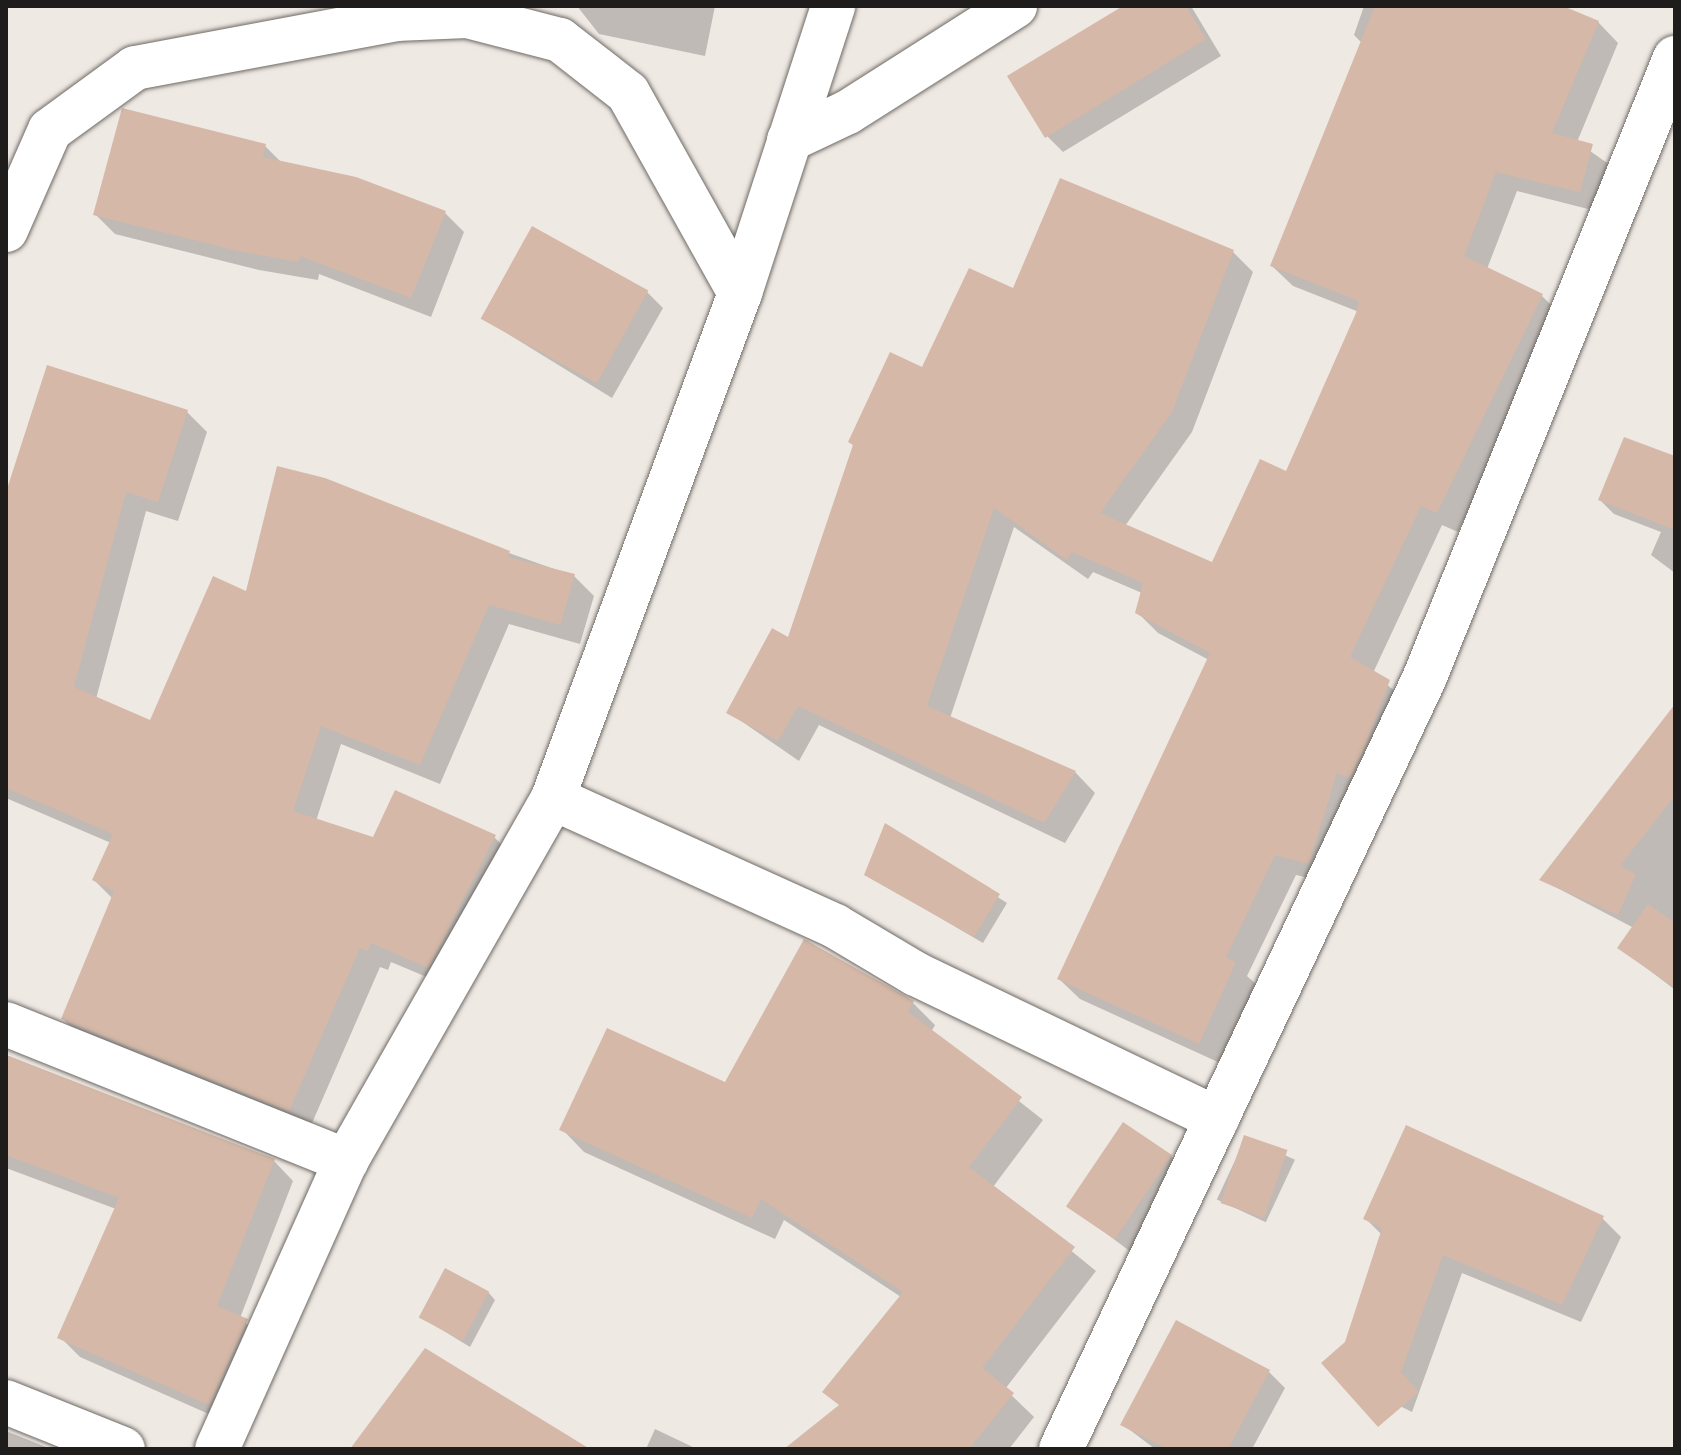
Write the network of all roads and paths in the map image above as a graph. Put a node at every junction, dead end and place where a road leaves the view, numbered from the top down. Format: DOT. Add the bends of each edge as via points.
graph roads {
  1 [pos="833,6"];
  2 [pos="1015,6"];
  3 [pos="1675,58"];
  4 [pos="789,140"];
  5 [pos="6,230"];
  6 [pos="740,293"];
  7 [pos="553,798"];
  8 [pos="6,1024"];
  9 [pos="1217,1119"];
  10 [pos="346,1161"];
  11 [pos="6,1402"];
  12 [pos="123,1449"];
  13 [pos="217,1449"];
  14 [pos="1061,1449"];
  1 -- 4 [label="street"];
  2 -- 4 [label="street" via="848,112"];
  3 -- 9 [label="street" via="1424,679"];
  4 -- 6 [label="street"];
  5 -- 6 [label="street" via="50,130 135,68 396,19 467,16 560,40 628,93"];
  6 -- 7 [label="street"];
  7 -- 9 [label="street" via="835,926 916,974"];
  7 -- 10 [label="street"];
  8 -- 10 [label="street"];
  9 -- 14 [label="street"];
  10 -- 13 [label="street"];
  11 -- 12 [label="street"];
}
